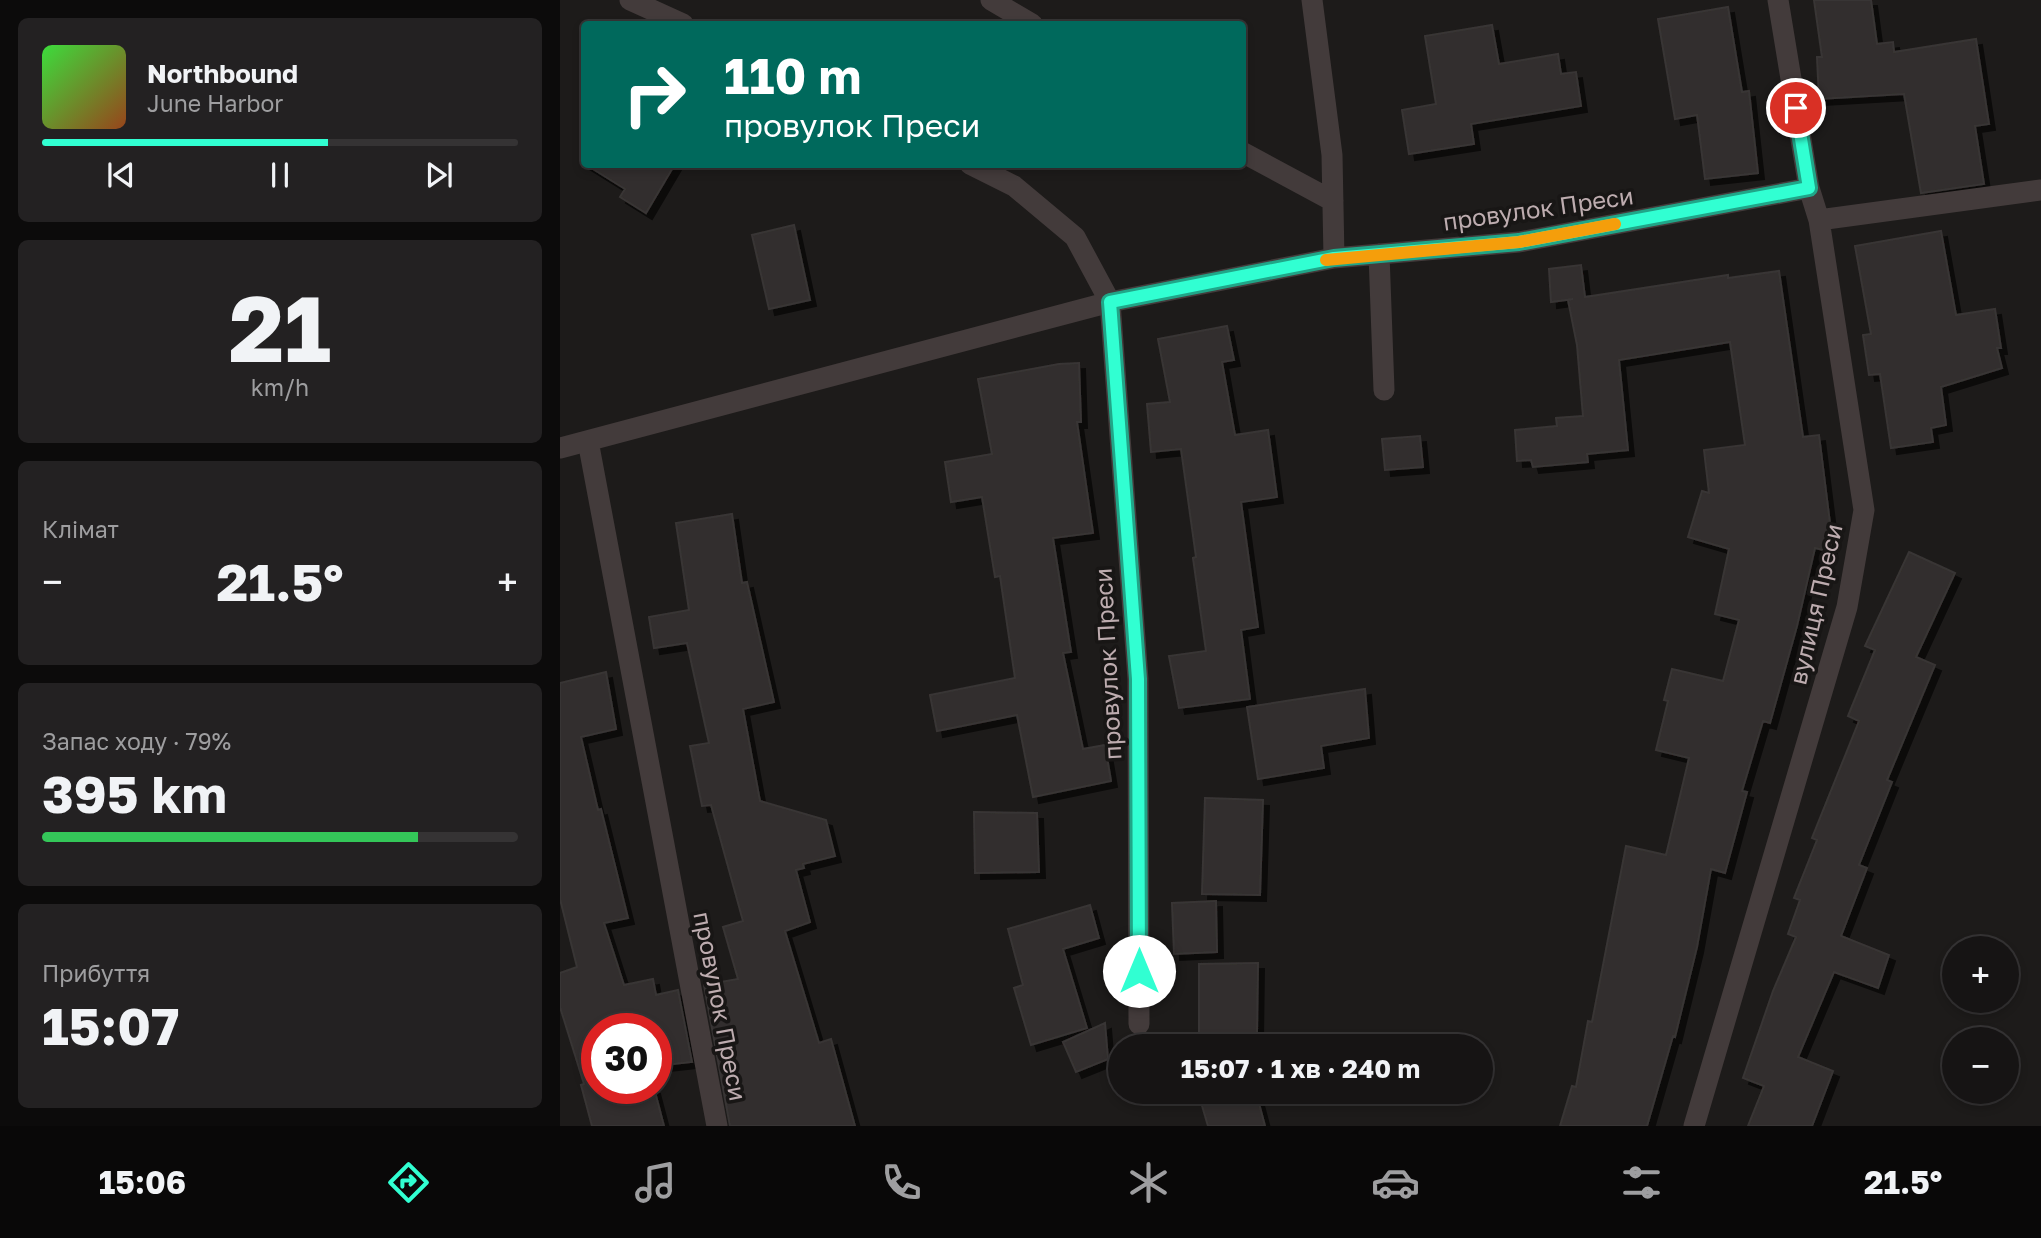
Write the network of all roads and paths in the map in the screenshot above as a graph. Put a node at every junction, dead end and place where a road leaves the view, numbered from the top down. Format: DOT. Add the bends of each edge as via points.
graph roads {
  1 [pos="630,0"];
  2 [pos="991,0"];
  3 [pos="1312,0"];
  4 [pos="1778,0"];
  5 [pos="677,21"];
  6 [pos="1027,21"];
  7 [pos="1246,154"];
  8 [pos="978,168"];
  9 [pos="1809,188"];
  10 [pos="2041,190"];
  11 [pos="1333,201"];
  12 [pos="1819,220"];
  13 [pos="1378,254"];
  14 [pos="1334,258"];
  15 [pos="1110,302"];
  16 [pos="1384,390"];
  17 [pos="588,441"];
  18 [pos="560,449"];
  19 [pos="1139,1024"];
  20 [pos="717,1126"];
  21 [pos="1694,1126"];
  1 -- 5 [label="street"];
  2 -- 6 [label="street"];
  3 -- 11 [label="street" via="1332,155"];
  4 -- 9 [label="street, вулиця Преси"];
  7 -- 11 [label="street"];
  8 -- 15 [label="street" via="1014,186 1075,237"];
  9 -- 12 [label="street, вулиця Преси"];
  9 -- 13 [label="street, провулок Преси" via="1519,242"];
  10 -- 12 [label="street"];
  11 -- 14 [label="street"];
  12 -- 21 [label="street, вулиця Преси" via="1864,510 1847,607"];
  13 -- 14 [label="street, провулок Преси"];
  13 -- 16 [label="street"];
  14 -- 15 [label="street, провулок Преси"];
  15 -- 17 [label="street, провулок Преси"];
  15 -- 19 [label="street, провулок Преси" via="1138,679"];
  17 -- 18 [label="street, провулок Преси"];
  17 -- 20 [label="street, провулок Преси"];
}
